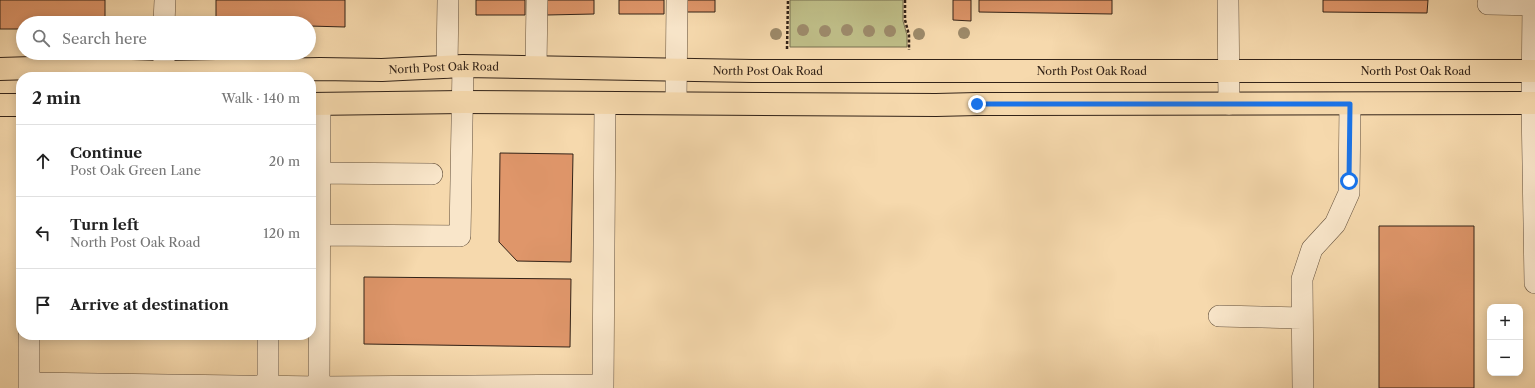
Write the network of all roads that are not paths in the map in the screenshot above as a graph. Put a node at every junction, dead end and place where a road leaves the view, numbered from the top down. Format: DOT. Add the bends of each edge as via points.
graph roads {
  1 [pos="165,0"];
  2 [pos="448,0"];
  3 [pos="537,0"];
  4 [pos="677,0"];
  5 [pos="1228,0"];
  6 [pos="1488,0"];
  7 [pos="1534,5"];
  8 [pos="164,16"];
  9 [pos="164,62"];
  10 [pos="455,66"];
  11 [pos="536,67"];
  12 [pos="0,69"];
  13 [pos="676,70"];
  14 [pos="1229,70"];
  15 [pos="1534,70"];
  16 [pos="32,72"];
  17 [pos="463,102"];
  18 [pos="605,103"];
  19 [pos="676,103"];
  20 [pos="1534,103"];
  21 [pos="316,104"];
  22 [pos="1229,104"];
  23 [pos="1350,104"];
  24 [pos="0,105"];
  25 [pos="16,105"];
  26 [pos="316,173"];
  27 [pos="432,174"];
  28 [pos="316,185"];
  29 [pos="320,235"];
  30 [pos="1535,284"];
  31 [pos="1219,316"];
  32 [pos="1302,318"];
  33 [pos="29,340"];
  34 [pos="268,340"];
  35 [pos="29,385"];
  36 [pos="82,386"];
  37 [pos="603,386"];
  38 [pos="268,387"];
  39 [pos="377,387"];
  40 [pos="319,388"];
  41 [pos="1303,388"];
  1 -- 8 [label="street"];
  2 -- 10 [label="street"];
  3 -- 11 [label="street"];
  4 -- 13 [label="street"];
  5 -- 14 [label="street"];
  6 -- 7 [label="street" via="1488,4"];
  7 -- 15 [label="street"];
  9 -- 10 [label="main road, North Post Oak Road" via="382,70"];
  9 -- 16 [label="main road, North Post Oak Road"];
  10 -- 11 [label="main road, North Post Oak Road"];
  10 -- 17 [label="street"];
  11 -- 13 [label="main road, North Post Oak Road"];
  12 -- 16 [label="main road, North Post Oak Road"];
  13 -- 14 [label="main road, North Post Oak Road"];
  13 -- 19 [label="street"];
  14 -- 15 [label="main road, North Post Oak Road"];
  14 -- 22 [label="street"];
  15 -- 20 [label="street"];
  17 -- 18 [label="main road"];
  17 -- 21 [label="main road"];
  17 -- 29 [label="street" via="460,236"];
  18 -- 19 [label="main road"];
  18 -- 37 [label="street"];
  19 -- 22 [label="main road"];
  20 -- 23 [label="main road"];
  20 -- 30 [label="street"];
  22 -- 23 [label="main road"];
  23 -- 32 [label="street" via="1349,193 1335,224 1312,249 1302,279"];
  24 -- 25 [label="main road"];
  26 -- 27 [label="street"];
  28 -- 29 [label="street"];
  29 -- 40 [label="street"];
  31 -- 32 [label="street"];
  32 -- 41 [label="street"];
  33 -- 35 [label="street"];
  34 -- 38 [label="street"];
  35 -- 36 [label="street"];
  36 -- 38 [label="street"];
  37 -- 39 [label="street"];
  38 -- 40 [label="street"];
  39 -- 40 [label="street"];
}
